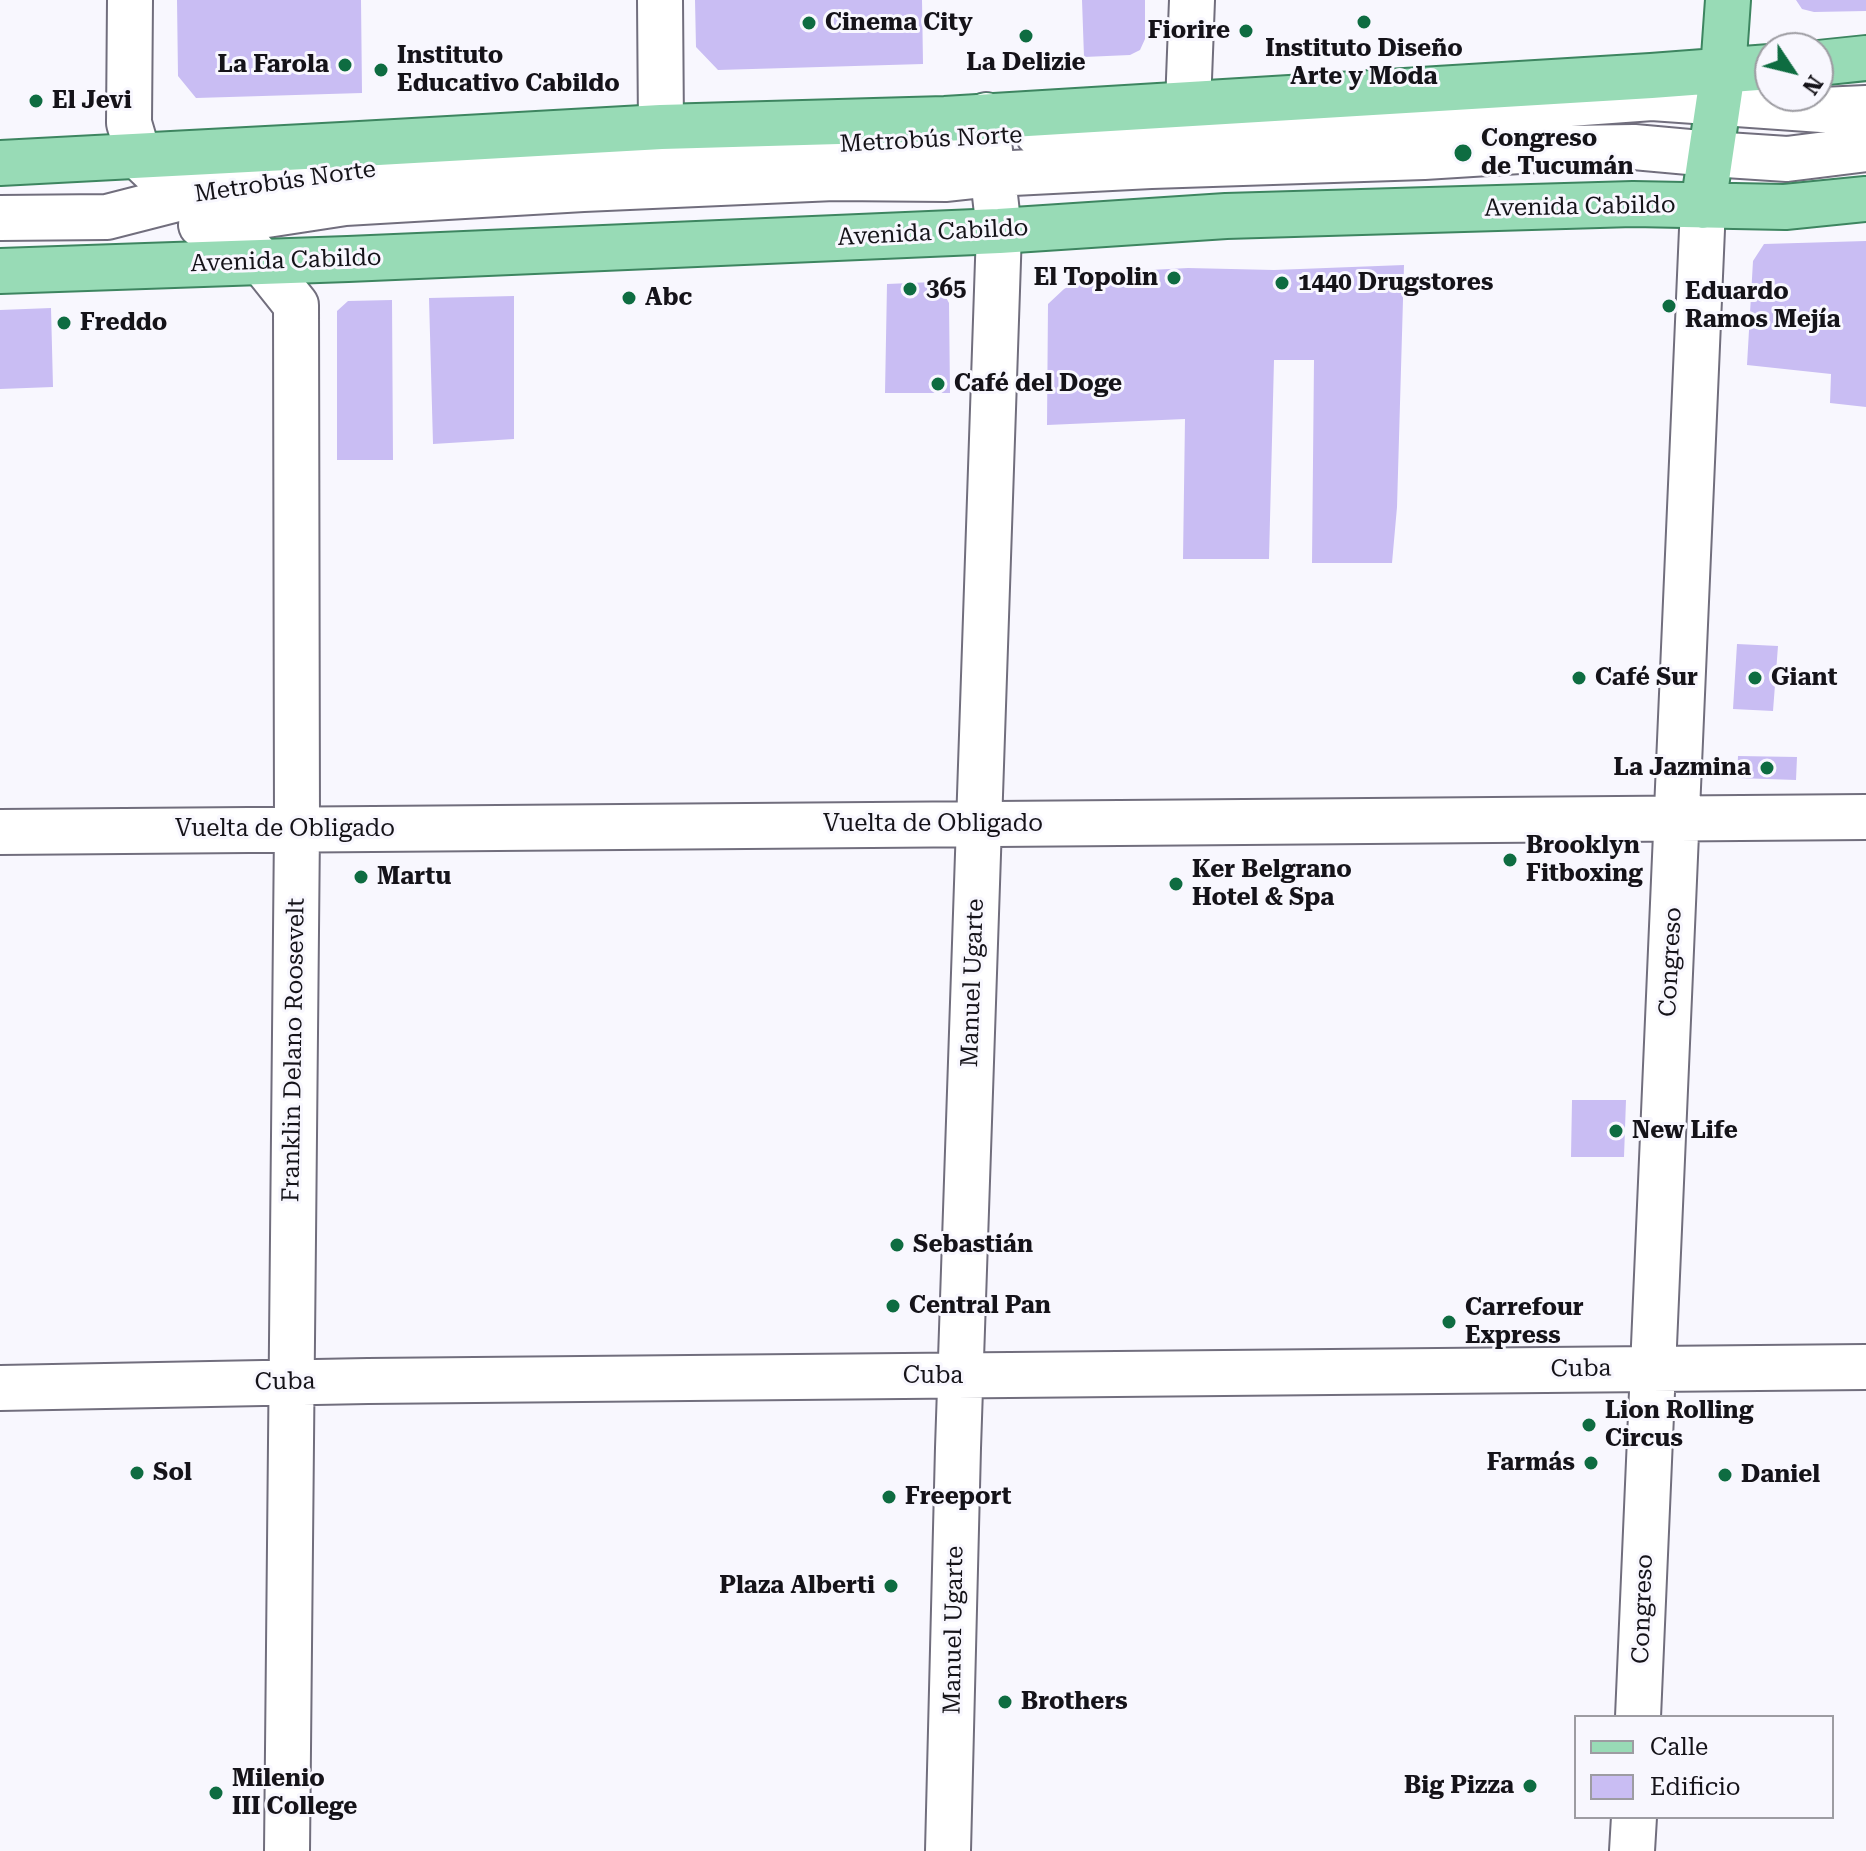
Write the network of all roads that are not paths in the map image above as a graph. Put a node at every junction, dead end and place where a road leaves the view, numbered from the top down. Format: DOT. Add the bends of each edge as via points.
graph roads {
  1 [pos="130,0"];
  2 [pos="660,0"];
  3 [pos="1192,0"];
  4 [pos="1728,0"];
  5 [pos="1866,58"];
  6 [pos="1834,61"];
  7 [pos="1754,73"];
  8 [pos="1720,87"];
  9 [pos="1188,105"];
  10 [pos="1866,108"];
  11 [pos="661,127"];
  12 [pos="989,142"];
  13 [pos="1866,149"];
  14 [pos="1711,154"];
  15 [pos="139,157"];
  16 [pos="0,163"];
  17 [pos="189,196"];
  18 [pos="1866,199"];
  19 [pos="1703,206"];
  20 [pos="0,218"];
  21 [pos="224,221"];
  22 [pos="999,231"];
  23 [pos="0,246"];
  24 [pos="261,261"];
  25 [pos="0,271"];
  26 [pos="1866,817"];
  27 [pos="1677,818"];
  28 [pos="980,824"];
  29 [pos="297,829"];
  30 [pos="0,832"];
  31 [pos="1866,1367"];
  32 [pos="1653,1368"];
  33 [pos="960,1376"];
  34 [pos="290,1382"];
  35 [pos="0,1388"];
  36 [pos="1638,1715"];
  37 [pos="1634,1819"];
  38 [pos="287,1851"];
  39 [pos="948,1851"];
  40 [pos="1632,1851"];
  1 -- 15 [label="street" via="129,123"];
  2 -- 11 [label="street"];
  3 -- 9 [label="street"];
  4 -- 8 [label="main road"];
  5 -- 6 [label="main road"];
  7 -- 8 [label="main road"];
  8 -- 9 [label="main road"];
  8 -- 10 [label="street, Metrobús Norte" via="1822,110"];
  8 -- 12 [label="street, Metrobús Norte" via="1652,98"];
  8 -- 14 [label="main road"];
  9 -- 12 [label="main road"];
  11 -- 12 [label="main road" via="929,119"];
  11 -- 15 [label="main road"];
  12 -- 14 [label="street, Metrobús Norte" via="1151,166 1568,148"];
  12 -- 17 [label="street, Metrobús Norte" via="344,169"];
  12 -- 21 [label="street, Metrobús Norte" via="947,179 567,189 345,203"];
  12 -- 22 [label="street, Manuel Ugarte"];
  13 -- 14 [label="street, Metrobús Norte" via="1787,159"];
  14 -- 19 [label="main road"];
  15 -- 16 [label="main road"];
  15 -- 17 [label="street, Franklin Delano Roosevelt"];
  17 -- 20 [label="street, Metrobús Norte" via="107,217"];
  17 -- 21 [label="street, Franklin Delano Roosevelt"];
  18 -- 19 [label="main road, Avenida Cabildo" via="1785,207"];
  19 -- 22 [label="main road, Avenida Cabildo" via="1226,216"];
  19 -- 27 [label="street, Congreso"];
  21 -- 23 [label="street, Metrobús Norte" via="109,242"];
  21 -- 24 [label="street, Franklin Delano Roosevelt"];
  22 -- 24 [label="main road, Avenida Cabildo"];
  22 -- 28 [label="street, Manuel Ugarte"];
  24 -- 25 [label="main road, Avenida Cabildo"];
  24 -- 29 [label="street, Franklin Delano Roosevelt" via="296,305"];
  26 -- 27 [label="street, Vuelta de Obligado"];
  27 -- 28 [label="street, Vuelta de Obligado"];
  27 -- 32 [label="street, Congreso"];
  28 -- 29 [label="street, Vuelta de Obligado"];
  28 -- 33 [label="street, Manuel Ugarte"];
  29 -- 30 [label="street, Vuelta de Obligado"];
  29 -- 34 [label="street, Franklin Delano Roosevelt"];
  31 -- 32 [label="street, Cuba"];
  32 -- 33 [label="street, Cuba"];
  32 -- 36 [label="street, Congreso"];
  33 -- 34 [label="street, Cuba"];
  33 -- 39 [label="street, Manuel Ugarte"];
  34 -- 35 [label="street, Cuba"];
  34 -- 38 [label="street, Franklin Delano Roosevelt"];
  37 -- 40 [label="street"];
}
